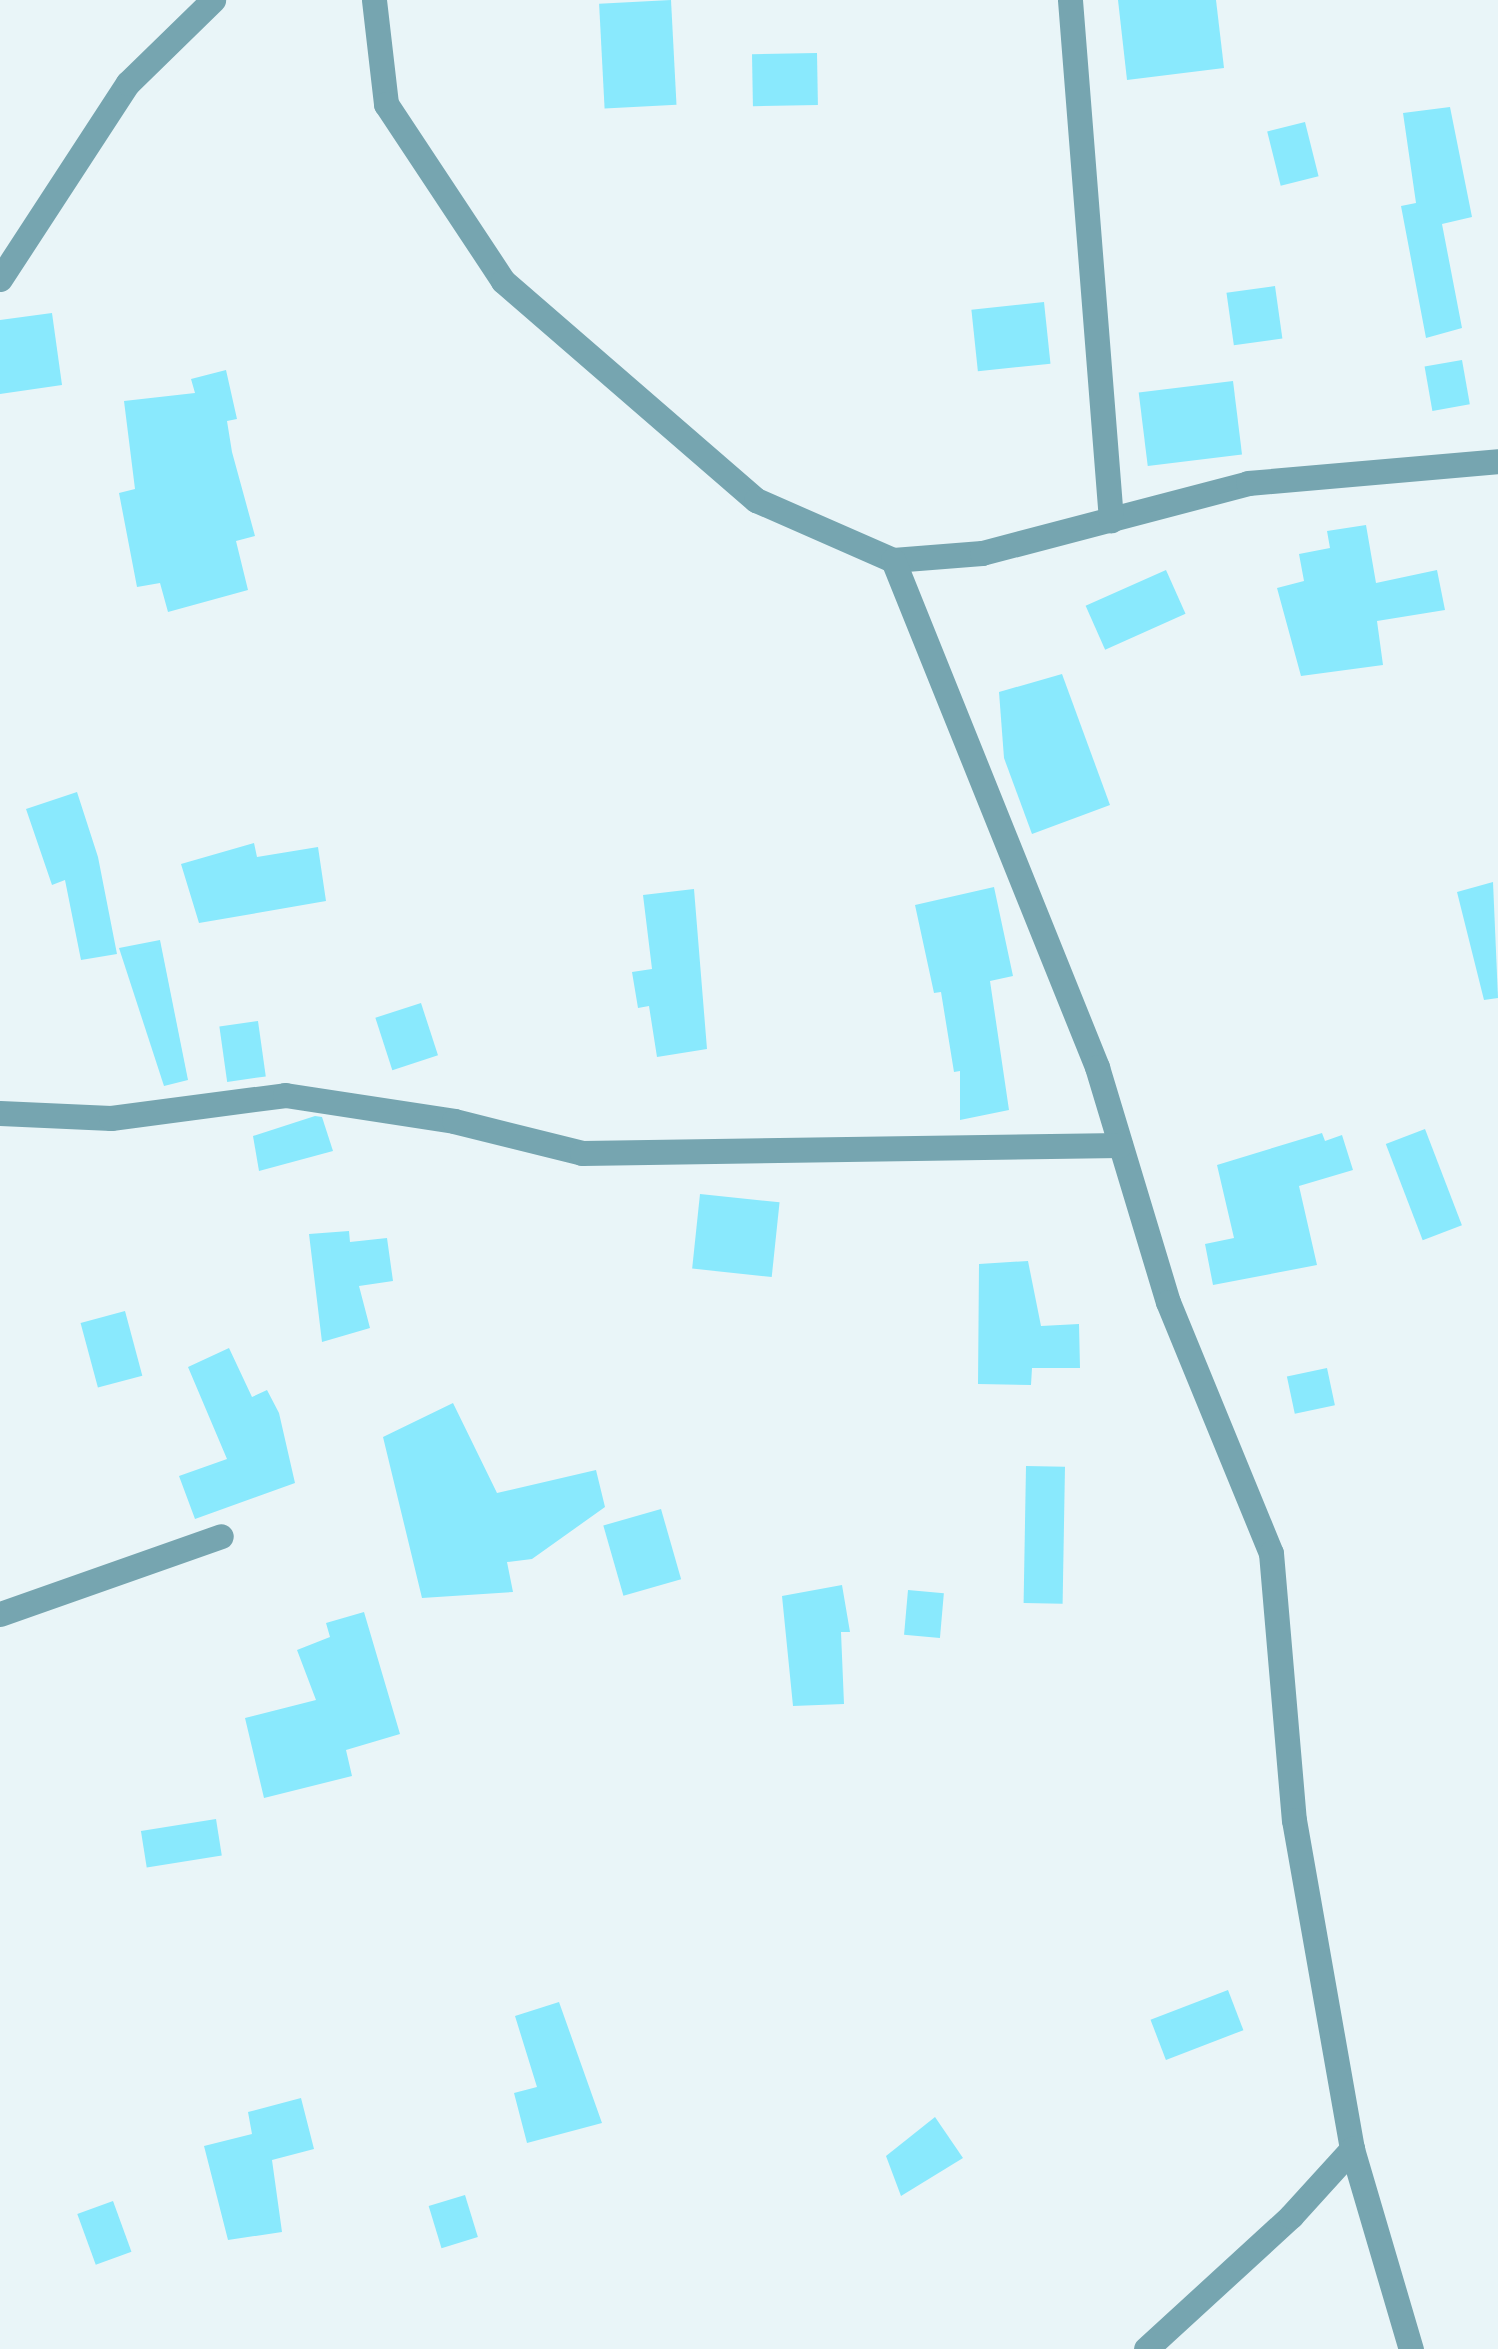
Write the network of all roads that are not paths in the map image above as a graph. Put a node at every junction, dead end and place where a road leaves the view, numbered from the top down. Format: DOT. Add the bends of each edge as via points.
graph roads {
  1 [pos="213,0"];
  2 [pos="374,0"];
  3 [pos="1070,0"];
  4 [pos="0,279"];
  5 [pos="1498,461"];
  6 [pos="1111,520"];
  7 [pos="894,560"];
  8 [pos="0,1113"];
  9 [pos="1120,1145"];
  10 [pos="221,1536"];
  11 [pos="0,1614"];
  12 [pos="1352,2150"];
  13 [pos="1146,2349"];
  14 [pos="1411,2349"];
  1 -- 4 [label="street" via="128,83"];
  2 -- 7 [label="street" via="386,104 503,282 756,500"];
  3 -- 6 [label="street"];
  5 -- 6 [label="street" via="1248,483"];
  6 -- 7 [label="street" via="982,553"];
  7 -- 9 [label="street" via="1097,1067"];
  8 -- 9 [label="street" via="111,1118 284,1095 454,1121 582,1153"];
  9 -- 12 [label="street" via="1168,1302 1271,1553 1294,1820"];
  10 -- 11 [label="street"];
  12 -- 13 [label="street" via="1291,2216"];
  12 -- 14 [label="street"];
}
